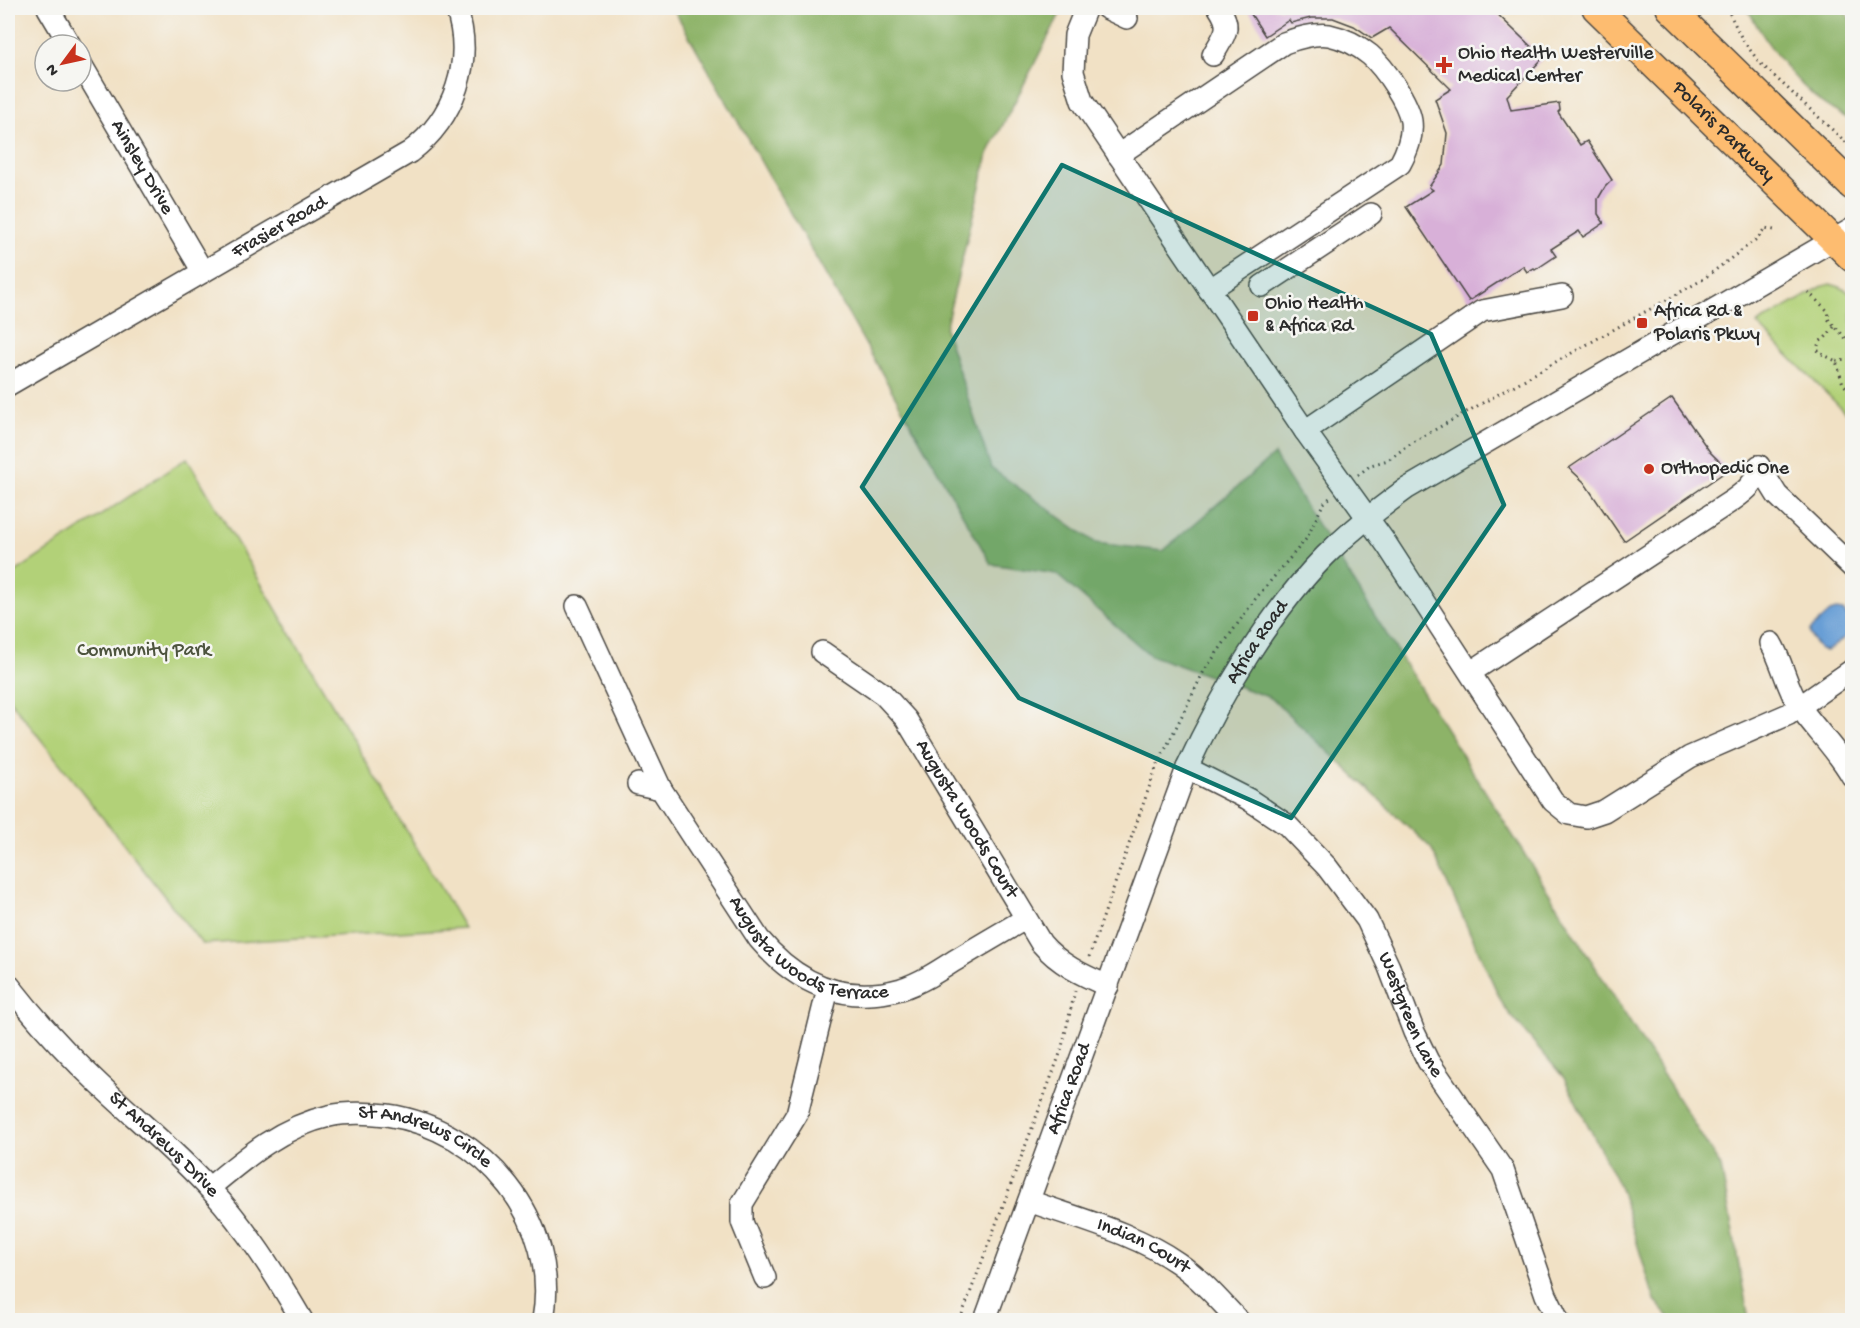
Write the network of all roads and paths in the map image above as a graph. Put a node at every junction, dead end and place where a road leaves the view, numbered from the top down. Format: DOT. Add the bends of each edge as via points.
graph roads {
  1 [pos="48,8"];
  2 [pos="456,8"];
  3 [pos="1086,8"];
  4 [pos="1106,8"];
  5 [pos="1219,8"];
  6 [pos="1596,8"];
  7 [pos="1670,8"];
  8 [pos="1727,8"];
  9 [pos="1127,18"];
  10 [pos="63,33"];
  11 [pos="1213,55"];
  12 [pos="93,84"];
  13 [pos="1852,148"];
  14 [pos="1118,155"];
  15 [pos="1852,186"];
  16 [pos="1371,214"];
  17 [pos="1320,217"];
  18 [pos="1774,230"];
  19 [pos="1334,238"];
  20 [pos="1846,242"];
  21 [pos="203,272"];
  22 [pos="1262,286"];
  23 [pos="1209,290"];
  24 [pos="1808,292"];
  25 [pos="1562,296"];
  26 [pos="1834,327"];
  27 [pos="1852,345"];
  28 [pos="1852,360"];
  29 [pos="1836,361"];
  30 [pos="8,385"];
  31 [pos="1852,393"];
  32 [pos="1305,431"];
  33 [pos="1363,471"];
  34 [pos="1367,517"];
  35 [pos="1852,567"];
  36 [pos="577,606"];
  37 [pos="1771,643"];
  38 [pos="822,652"];
  39 [pos="1852,670"];
  40 [pos="1471,672"];
  41 [pos="1800,706"];
  42 [pos="1187,768"];
  43 [pos="1852,776"];
  44 [pos="638,784"];
  45 [pos="661,789"];
  46 [pos="1025,919"];
  47 [pos="8,984"];
  48 [pos="1108,986"];
  49 [pos="828,989"];
  50 [pos="209,1188"];
  51 [pos="1029,1201"];
  52 [pos="765,1278"];
  53 [pos="302,1320"];
  54 [pos="543,1320"];
  55 [pos="985,1320"];
  56 [pos="1238,1320"];
  57 [pos="1558,1320"];
  1 -- 10 [label="street"];
  2 -- 21 [label="street, Frasier Road" via="463,39 459,81 452,103 426,140"];
  3 -- 14 [label="street" via="1075,35 1073,72 1082,101"];
  4 -- 9 [label="street"];
  5 -- 11 [label="street" via="1227,23 1226,31"];
  6 -- 20 [label="main road, Polaris Parkway"];
  7 -- 15 [label="main road"];
  8 -- 13 [label="path" via="1759,62"];
  12 -- 21 [label="street, Ainsley Drive"];
  14 -- 17 [label="street" via="1284,43 1327,35 1347,40 1370,55 1406,106 1411,122 1409,148 1400,164"];
  14 -- 23 [label="street"];
  16 -- 19 [label="street"];
  17 -- 19 [label="street"];
  17 -- 23 [label="street"];
  18 -- 33 [label="path" via="1765,228 1758,238 1702,280"];
  19 -- 22 [label="street"];
  20 -- 34 [label="street, Africa Road" via="1406,489"];
  21 -- 30 [label="street, Frasier Road"];
  23 -- 32 [label="street"];
  24 -- 26 [label="path" via="1828,311"];
  25 -- 32 [label="street" via="1482,311"];
  26 -- 27 [label="path"];
  26 -- 29 [label="path" via="1817,345 1820,353"];
  28 -- 29 [label="path"];
  29 -- 31 [label="path" via="1843,384"];
  32 -- 34 [label="street"];
  34 -- 40 [label="street"];
  34 -- 42 [label="street, Africa Road" via="1325,556 1266,627 1205,729"];
  35 -- 40 [label="street" via="1777,495 1759,466 1750,488"];
  36 -- 45 [label="street, Augusta Woods Terrace"];
  37 -- 41 [label="street"];
  38 -- 46 [label="street, Augusta Woods Court" via="883,694 906,718"];
  39 -- 41 [label="street"];
  40 -- 41 [label="street" via="1553,801 1569,814 1586,817 1604,811 1690,756"];
  41 -- 43 [label="street"];
  42 -- 48 [label="street, Africa Road"];
  42 -- 57 [label="street, Westgreen Lane" via="1248,799 1287,825 1327,867 1367,920 1428,1061 1503,1170"];
  44 -- 45 [label="street"];
  45 -- 49 [label="street, Augusta Woods Terrace" via="773,957 791,971"];
  46 -- 48 [label="street, Augusta Woods Court" via="1052,956"];
  46 -- 49 [label="street, Augusta Woods Terrace" via="902,989 861,994"];
  47 -- 50 [label="street, St Andrews Drive" via="99,1084"];
  48 -- 51 [label="street, Africa Road"];
  49 -- 52 [label="street" via="797,1114 742,1204 742,1222"];
  50 -- 53 [label="street, St Andrews Drive" via="263,1256"];
  50 -- 54 [label="street, St Andrews Circle" via="261,1146 303,1124 337,1115 372,1113 420,1122 471,1148 513,1192 528,1218 542,1260"];
  51 -- 55 [label="street, Africa Road"];
  51 -- 56 [label="street, Indian Court" via="1119,1233 1176,1261"];
}
